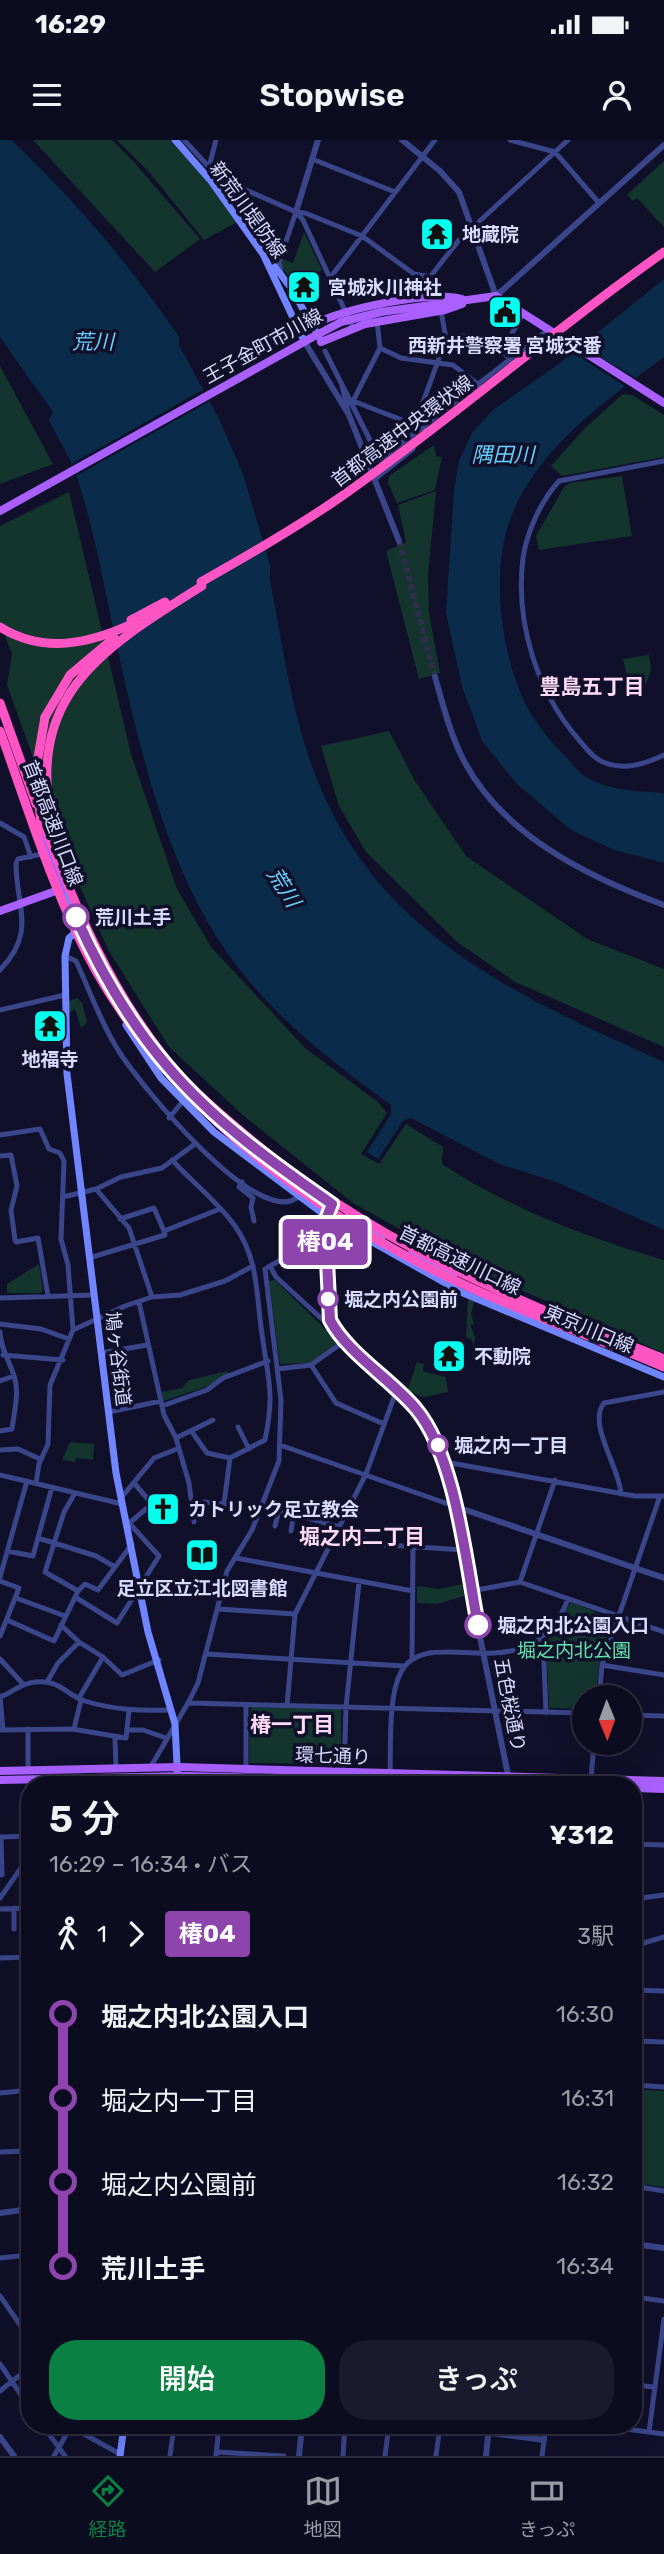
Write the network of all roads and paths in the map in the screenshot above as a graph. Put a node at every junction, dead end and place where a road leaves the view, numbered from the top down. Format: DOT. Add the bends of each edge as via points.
graph roads {
  1 [pos="175,140"];
  2 [pos="184,140"];
  3 [pos="216,140"];
  4 [pos="318,140"];
  5 [pos="402,140"];
  6 [pos="435,140"];
  7 [pos="510,140"];
  8 [pos="568,140"];
  9 [pos="664,145"];
  10 [pos="555,152"];
  11 [pos="423,157"];
  12 [pos="312,159"];
  13 [pos="209,167"];
  14 [pos="395,192"];
  15 [pos="599,204"];
  16 [pos="296,212"];
  17 [pos="473,228"];
  18 [pos="362,236"];
  19 [pos="664,253"];
  20 [pos="263,254"];
  21 [pos="430,277"];
  22 [pos="330,278"];
  23 [pos="496,296"];
  24 [pos="436,297"];
  25 [pos="468,300"];
  26 [pos="304,310"];
  27 [pos="345,311"];
  28 [pos="440,311"];
  29 [pos="523,314"];
  30 [pos="379,317"];
  31 [pos="312,325"];
  32 [pos="353,327"];
  33 [pos="548,330"];
  34 [pos="446,339"];
  35 [pos="304,341"];
  36 [pos="321,342"];
  37 [pos="380,348"];
  38 [pos="503,349"];
  39 [pos="325,351"];
  40 [pos="511,360"];
  41 [pos="440,363"];
  42 [pos="479,385"];
  43 [pos="353,401"];
  44 [pos="664,402"];
  45 [pos="348,415"];
  46 [pos="415,424"];
  47 [pos="424,427"];
  48 [pos="664,461"];
  49 [pos="375,479"];
  50 [pos="0,511"];
  51 [pos="399,541"];
  52 [pos="202,584"];
  53 [pos="0,625"];
  54 [pos="435,677"];
  55 [pos="0,703"];
  56 [pos="0,721"];
  57 [pos="0,731"];
  58 [pos="0,742"];
  59 [pos="664,755"];
  60 [pos="6,757"];
  61 [pos="0,823"];
  62 [pos="41,854"];
  63 [pos="31,857"];
  64 [pos="60,889"];
  65 [pos="73,901"];
  66 [pos="21,904"];
  67 [pos="664,905"];
  68 [pos="0,911"];
  69 [pos="69,915"];
  70 [pos="78,930"];
  71 [pos="65,956"];
  72 [pos="0,970"];
  73 [pos="65,995"];
  74 [pos="0,1010"];
  75 [pos="183,1101"];
  76 [pos="169,1118"];
  77 [pos="0,1135"];
  78 [pos="195,1144"];
  79 [pos="0,1156"];
  80 [pos="172,1160"];
  81 [pos="242,1182"];
  82 [pos="96,1189"];
  83 [pos="81,1193"];
  84 [pos="63,1197"];
  85 [pos="298,1197"];
  86 [pos="332,1204"];
  87 [pos="220,1209"];
  88 [pos="326,1216"];
  89 [pos="120,1219"];
  90 [pos="254,1220"];
  91 [pos="164,1231"];
  92 [pos="134,1244"];
  93 [pos="326,1250"];
  94 [pos="89,1258"];
  95 [pos="253,1266"];
  96 [pos="267,1267"];
  97 [pos="256,1274"];
  98 [pos="94,1295"];
  99 [pos="70,1296"];
  100 [pos="48,1297"];
  101 [pos="152,1297"];
  102 [pos="0,1298"];
  103 [pos="139,1302"];
  104 [pos="97,1319"];
  105 [pos="330,1320"];
  106 [pos="0,1324"];
  107 [pos="73,1330"];
  108 [pos="0,1332"];
  109 [pos="69,1339"];
  110 [pos="346,1340"];
  111 [pos="147,1345"];
  112 [pos="101,1353"];
  113 [pos="3,1355"];
  114 [pos="63,1360"];
  115 [pos="268,1361"];
  116 [pos="664,1363"];
  117 [pos="311,1365"];
  118 [pos="278,1368"];
  119 [pos="270,1369"];
  120 [pos="14,1376"];
  121 [pos="664,1377"];
  122 [pos="0,1381"];
  123 [pos="397,1389"];
  124 [pos="664,1392"];
  125 [pos="161,1404"];
  126 [pos="109,1412"];
  127 [pos="213,1420"];
  128 [pos="384,1424"];
  129 [pos="239,1427"];
  130 [pos="0,1431"];
  131 [pos="192,1432"];
  132 [pos="176,1438"];
  133 [pos="280,1445"];
  134 [pos="177,1449"];
  135 [pos="249,1449"];
  136 [pos="0,1450"];
  137 [pos="230,1458"];
  138 [pos="40,1459"];
  139 [pos="445,1462"];
  140 [pos="366,1474"];
  141 [pos="0,1475"];
  142 [pos="555,1480"];
  143 [pos="27,1481"];
  144 [pos="36,1483"];
  145 [pos="134,1483"];
  146 [pos="52,1487"];
  147 [pos="75,1493"];
  148 [pos="621,1494"];
  149 [pos="662,1496"];
  150 [pos="122,1501"];
  151 [pos="204,1502"];
  152 [pos="224,1504"];
  153 [pos="454,1506"];
  154 [pos="260,1507"];
  155 [pos="279,1510"];
  156 [pos="295,1514"];
  157 [pos="194,1522"];
  158 [pos="129,1524"];
  159 [pos="275,1526"];
  160 [pos="339,1527"];
  161 [pos="291,1531"];
  162 [pos="537,1534"];
  163 [pos="38,1538"];
  164 [pos="55,1542"];
  165 [pos="132,1544"];
  166 [pos="413,1548"];
  167 [pos="463,1550"];
  168 [pos="7,1551"];
  169 [pos="236,1558"];
  170 [pos="115,1567"];
  171 [pos="635,1568"];
  172 [pos="316,1573"];
  173 [pos="664,1578"];
  174 [pos="0,1579"];
  175 [pos="359,1581"];
  176 [pos="520,1582"];
  177 [pos="141,1588"];
  178 [pos="413,1591"];
  179 [pos="471,1591"];
  180 [pos="77,1594"];
  181 [pos="16,1598"];
  182 [pos="568,1599"];
  183 [pos="218,1609"];
  184 [pos="295,1614"];
  185 [pos="65,1616"];
  186 [pos="618,1616"];
  187 [pos="7,1620"];
  188 [pos="61,1625"];
  189 [pos="664,1632"];
  190 [pos="0,1636"];
  191 [pos="543,1638"];
  192 [pos="79,1642"];
  193 [pos="206,1654"];
  194 [pos="484,1654"];
  195 [pos="103,1657"];
  196 [pos="0,1659"];
  197 [pos="293,1659"];
  198 [pos="159,1660"];
  199 [pos="412,1660"];
  200 [pos="349,1662"];
  201 [pos="602,1665"];
  202 [pos="404,1666"];
  203 [pos="664,1675"];
  204 [pos="47,1682"];
  205 [pos="23,1684"];
  206 [pos="600,1685"];
  207 [pos="0,1696"];
  208 [pos="80,1699"];
  209 [pos="188,1703"];
  210 [pos="246,1705"];
  211 [pos="287,1706"];
  212 [pos="345,1707"];
  213 [pos="394,1708"];
  214 [pos="171,1710"];
  215 [pos="129,1711"];
  216 [pos="495,1712"];
  217 [pos="546,1713"];
  218 [pos="572,1713"];
  219 [pos="642,1715"];
  220 [pos="664,1716"];
  221 [pos="175,1724"];
  222 [pos="28,1729"];
  223 [pos="74,1729"];
  224 [pos="2,1730"];
  225 [pos="127,1730"];
  226 [pos="115,1738"];
  227 [pos="166,1738"];
  228 [pos="593,1755"];
  229 [pos="116,1768"];
  230 [pos="150,1768"];
  231 [pos="0,1771"];
  232 [pos="29,1771"];
  233 [pos="344,1772"];
  234 [pos="390,1773"];
  235 [pos="178,1776"];
  236 [pos="245,1776"];
  237 [pos="265,1776"];
  238 [pos="430,1776"];
  239 [pos="508,1776"];
  240 [pos="591,1776"];
  241 [pos="0,1780"];
  242 [pos="642,1780"];
  243 [pos="21,1781"];
  244 [pos="664,1781"];
  245 [pos="642,1788"];
  246 [pos="664,1788"];
  247 [pos="21,1836"];
  248 [pos="1,1837"];
  249 [pos="642,1844"];
  250 [pos="664,1845"];
  251 [pos="21,1867"];
  252 [pos="1,1875"];
  253 [pos="14,1877"];
  254 [pos="664,1895"];
  255 [pos="0,1898"];
  256 [pos="642,1898"];
  257 [pos="0,1909"];
  258 [pos="14,1909"];
  259 [pos="21,1909"];
  260 [pos="14,1929"];
  261 [pos="664,1937"];
  262 [pos="642,1944"];
  263 [pos="21,1957"];
  264 [pos="0,1958"];
  265 [pos="642,1990"];
  266 [pos="664,1991"];
  267 [pos="642,2041"];
  268 [pos="664,2042"];
  269 [pos="642,2086"];
  270 [pos="664,2087"];
  271 [pos="21,2091"];
  272 [pos="0,2093"];
  273 [pos="21,2151"];
  274 [pos="0,2152"];
  275 [pos="642,2187"];
  276 [pos="664,2191"];
  277 [pos="21,2210"];
  278 [pos="0,2213"];
  279 [pos="642,2245"];
  280 [pos="664,2248"];
  281 [pos="21,2256"];
  282 [pos="0,2258"];
  283 [pos="0,2296"];
  284 [pos="642,2298"];
  285 [pos="664,2301"];
  286 [pos="664,2319"];
  287 [pos="21,2326"];
  288 [pos="661,2361"];
  289 [pos="0,2364"];
  290 [pos="21,2374"];
  291 [pos="11,2382"];
  292 [pos="642,2386"];
  293 [pos="654,2388"];
  294 [pos="0,2391"];
  295 [pos="21,2396"];
  296 [pos="642,2431"];
  297 [pos="649,2432"];
  298 [pos="49,2434"];
  299 [pos="67,2434"];
  300 [pos="85,2434"];
  301 [pos="123,2434"];
  302 [pos="173,2434"];
  303 [pos="218,2434"];
  304 [pos="301,2434"];
  305 [pos="344,2434"];
  306 [pos="388,2434"];
  307 [pos="438,2434"];
  308 [pos="488,2434"];
  309 [pos="514,2434"];
  310 [pos="545,2434"];
  311 [pos="664,2434"];
  312 [pos="0,2437"];
  313 [pos="544,2440"];
  314 [pos="59,2448"];
  315 [pos="217,2454"];
  316 [pos="120,2455"];
  317 [pos="14,2456"];
  318 [pos="54,2456"];
  319 [pos="65,2456"];
  320 [pos="170,2456"];
  321 [pos="284,2456"];
  322 [pos="299,2456"];
  323 [pos="343,2456"];
  324 [pos="385,2456"];
  325 [pos="436,2456"];
  326 [pos="485,2456"];
  327 [pos="542,2456"];
  1 -- 20 [label="main road, 新荒川堤防線"];
  2 -- 13 [label="street"];
  3 -- 13 [label="street"];
  4 -- 12 [label="street"];
  5 -- 11 [label="street"];
  6 -- 11 [label="street"];
  7 -- 10 [label="street"];
  8 -- 10 [label="street"];
  9 -- 15 [label="street"];
  10 -- 15 [label="street"];
  10 -- 17 [label="street"];
  11 -- 14 [label="street"];
  11 -- 17 [label="street" via="454,186"];
  12 -- 14 [label="street"];
  12 -- 16 [label="street"];
  13 -- 16 [label="street" via="221,179"];
  14 -- 18 [label="street"];
  15 -- 23 [label="street"];
  16 -- 18 [label="street"];
  16 -- 22 [label="street"];
  16 -- 26 [label="street" via="278,267"];
  17 -- 21 [label="street"];
  17 -- 23 [label="street"];
  18 -- 21 [label="street" via="414,274"];
  18 -- 22 [label="street"];
  19 -- 52 [label="highway, 首都高速中央環状線, bridge" via="548,336 344,495"];
  20 -- 26 [label="main road"];
  20 -- 35 [label="main road, 新荒川堤防線"];
  21 -- 24 [label="street"];
  22 -- 27 [label="street"];
  23 -- 25 [label="main road, 王子金町市川線"];
  23 -- 29 [label="main road"];
  24 -- 25 [label="main road"];
  24 -- 27 [label="main road"];
  25 -- 28 [label="main road"];
  25 -- 30 [label="main road, 王子金町市川線"];
  26 -- 31 [label="main road"];
  27 -- 31 [label="main road"];
  27 -- 32 [label="street"];
  28 -- 30 [label="main road"];
  28 -- 34 [label="street"];
  29 -- 33 [label="main road"];
  29 -- 38 [label="street"];
  30 -- 32 [label="main road"];
  30 -- 35 [label="main road, 王子金町市川線, bridge" via="341,322"];
  30 -- 37 [label="street"];
  31 -- 36 [label="main road"];
  32 -- 36 [label="main road"];
  33 -- 40 [label="street"];
  33 -- 44 [label="main road"];
  34 -- 38 [label="street" via="474,335"];
  34 -- 41 [label="street"];
  35 -- 45 [label="street"];
  35 -- 50 [label="main road, 王子金町市川線"];
  36 -- 39 [label="street"];
  37 -- 41 [label="street" via="401,358"];
  37 -- 43 [label="street"];
  38 -- 40 [label="street"];
  39 -- 43 [label="street"];
  39 -- 45 [label="street" via="345,394"];
  40 -- 42 [label="street"];
  41 -- 42 [label="street" via="458,367"];
  41 -- 46 [label="street"];
  42 -- 47 [label="street"];
  43 -- 46 [label="street"];
  43 -- 47 [label="street" via="380,460"];
  45 -- 49 [label="street"];
  46 -- 47 [label="street"];
  47 -- 49 [label="street" via="426,438"];
  48 -- 59 [label="street" via="559,481 532,526 522,579 525,622 538,674 567,727 608,764 637,766"];
  49 -- 51 [label="street"];
  52 -- 53 [label="highway, 首都高速中央環状線" via="120,626 83,639 40,640"];
  52 -- 65 [label="highway, 首都高速川口線" via="113,645 82,676 57,714 47,750 45,786"];
  52 -- 69 [label="highway, 首都高速中央環状線, bridge" via="83,662 65,681 45,717 37,749 36,799 42,833"];
  54 -- 67 [label="street" via="464,761 510,819 569,862"];
  55 -- 65 [label="highway, 首都高速川口線, bridge"];
  56 -- 60 [label="main road"];
  57 -- 69 [label="highway, 首都高速川口線, bridge"];
  58 -- 60 [label="main road"];
  60 -- 62 [label="main road"];
  60 -- 64 [label="main road"];
  61 -- 63 [label="street" via="24,837"];
  62 -- 63 [label="street"];
  62 -- 64 [label="main road"];
  63 -- 66 [label="street" via="16,863"];
  64 -- 66 [label="main road"];
  64 -- 70 [label="main road, 東京川口線"];
  65 -- 116 [label="highway, 首都高速川口線" via="106,966 166,1059 198,1094 283,1167 431,1260"];
  66 -- 68 [label="main road"];
  66 -- 72 [label="street" via="23,927 18,946"];
  69 -- 116 [label="highway, 首都高速川口線, bridge" via="114,1001 178,1083 222,1125 309,1194 383,1242 468,1286"];
  70 -- 71 [label="main road, 鳩ヶ谷街道" via="67,942"];
  70 -- 75 [label="main road, 東京川口線" via="116,1010 161,1078"];
  70 -- 86 [label="main road, 東京川口線" via="167,1067 221,1120"];
  71 -- 73 [label="main road, 鳩ヶ谷街道"];
  71 -- 76 [label="street" via="76,961 118,1050"];
  73 -- 74 [label="street"];
  73 -- 83 [label="main road, 鳩ヶ谷街道" via="67,1074"];
  75 -- 76 [label="street"];
  75 -- 85 [label="main road, 東京川口線" via="214,1132"];
  76 -- 78 [label="street"];
  77 -- 84 [label="street" via="43,1131 49,1149 60,1153 64,1161"];
  78 -- 80 [label="street"];
  78 -- 81 [label="street"];
  79 -- 100 [label="street" via="11,1155 17,1186 11,1210 15,1240 38,1238"];
  80 -- 82 [label="street" via="162,1168 107,1181"];
  80 -- 87 [label="street"];
  81 -- 85 [label="street" via="282,1201"];
  81 -- 90 [label="street" via="239,1187 253,1198"];
  82 -- 83 [label="street"];
  82 -- 89 [label="street"];
  83 -- 84 [label="street"];
  83 -- 94 [label="main road, 鳩ヶ谷街道"];
  84 -- 99 [label="street" via="61,1239"];
  85 -- 88 [label="main road, 東京川口線"];
  86 -- 88 [label="street"];
  86 -- 116 [label="main road, 東京川口線" via="474,1286"];
  87 -- 91 [label="street"];
  87 -- 95 [label="street" via="242,1238"];
  88 -- 93 [label="street"];
  88 -- 121 [label="main road, 東京川口線" via="463,1293"];
  89 -- 91 [label="street" via="154,1208"];
  89 -- 92 [label="street"];
  91 -- 92 [label="street" via="165,1235"];
  92 -- 94 [label="street"];
  92 -- 101 [label="street"];
  93 -- 96 [label="street" via="296,1252"];
  93 -- 105 [label="street"];
  94 -- 98 [label="main road, 鳩ヶ谷街道"];
  95 -- 97 [label="street"];
  95 -- 101 [label="street" via="225,1281 180,1295"];
  96 -- 97 [label="street"];
  96 -- 105 [label="street" via="321,1319"];
  96 -- 118 [label="street" via="270,1329"];
  97 -- 115 [label="street"];
  98 -- 99 [label="street"];
  98 -- 104 [label="main road, 鳩ヶ谷街道"];
  99 -- 100 [label="street"];
  99 -- 107 [label="street"];
  100 -- 102 [label="street"];
  101 -- 103 [label="street"];
  103 -- 104 [label="street"];
  103 -- 111 [label="street"];
  104 -- 107 [label="street"];
  104 -- 112 [label="main road, 鳩ヶ谷街道"];
  105 -- 110 [label="street, 五色桜通り"];
  106 -- 109 [label="street" via="41,1329"];
  107 -- 109 [label="street"];
  108 -- 113 [label="street"];
  109 -- 114 [label="street"];
  110 -- 117 [label="street"];
  110 -- 123 [label="street, 五色桜通り"];
  111 -- 112 [label="street"];
  111 -- 125 [label="street"];
  112 -- 126 [label="main road, 鳩ヶ谷街道"];
  113 -- 114 [label="street"];
  113 -- 120 [label="street"];
  114 -- 138 [label="street" via="50,1385 48,1444"];
  115 -- 119 [label="street"];
  115 -- 125 [label="street" via="223,1378 207,1390"];
  117 -- 118 [label="street"];
  117 -- 128 [label="street" via="337,1403"];
  118 -- 119 [label="street"];
  118 -- 133 [label="street"];
  119 -- 135 [label="street" via="272,1407 265,1440"];
  120 -- 122 [label="street"];
  120 -- 130 [label="street" via="12,1429"];
  123 -- 128 [label="street"];
  123 -- 139 [label="street, 五色桜通り" via="430,1427"];
  124 -- 148 [label="street" via="604,1403 599,1409 599,1430"];
  125 -- 126 [label="street"];
  125 -- 132 [label="street"];
  126 -- 150 [label="main road, 鳩ヶ谷街道"];
  127 -- 131 [label="street"];
  128 -- 140 [label="street"];
  129 -- 135 [label="street"];
  131 -- 132 [label="street"];
  131 -- 137 [label="street" via="206,1453"];
  132 -- 134 [label="street"];
  133 -- 140 [label="street"];
  133 -- 154 [label="street" via="275,1475"];
  134 -- 145 [label="street" via="154,1458"];
  134 -- 157 [label="street" via="189,1483"];
  135 -- 137 [label="street"];
  136 -- 138 [label="street" via="18,1449"];
  137 -- 152 [label="street"];
  138 -- 144 [label="street"];
  139 -- 142 [label="street"];
  139 -- 153 [label="street, 五色桜通り"];
  140 -- 153 [label="street"];
  140 -- 160 [label="street"];
  141 -- 143 [label="street"];
  142 -- 148 [label="street"];
  142 -- 162 [label="street"];
  143 -- 144 [label="street"];
  143 -- 168 [label="street"];
  144 -- 146 [label="street"];
  145 -- 150 [label="street"];
  145 -- 158 [label="street" via="152,1504"];
  146 -- 147 [label="street"];
  146 -- 163 [label="street"];
  147 -- 150 [label="street"];
  147 -- 164 [label="street"];
  148 -- 149 [label="street"];
  149 -- 171 [label="street"];
  150 -- 158 [label="main road, 鳩ヶ谷街道"];
  151 -- 152 [label="street"];
  152 -- 154 [label="street"];
  153 -- 162 [label="street"];
  153 -- 167 [label="street, 五色桜通り"];
  154 -- 155 [label="street"];
  154 -- 169 [label="street"];
  155 -- 156 [label="street"];
  155 -- 159 [label="street"];
  156 -- 160 [label="street"];
  156 -- 161 [label="street"];
  158 -- 165 [label="main road, 鳩ヶ谷街道"];
  158 -- 177 [label="street" via="159,1556"];
  160 -- 166 [label="street" via="373,1544"];
  160 -- 172 [label="street"];
  162 -- 171 [label="street"];
  162 -- 176 [label="street"];
  163 -- 164 [label="street"];
  163 -- 168 [label="street" via="33,1556"];
  164 -- 170 [label="street"];
  164 -- 180 [label="street" via="45,1572"];
  165 -- 170 [label="street"];
  165 -- 177 [label="main road, 鳩ヶ谷街道"];
  166 -- 167 [label="street"];
  166 -- 178 [label="street"];
  167 -- 179 [label="street, 五色桜通り"];
  168 -- 174 [label="street"];
  169 -- 172 [label="street"];
  169 -- 183 [label="street" via="227,1571"];
  170 -- 180 [label="street" via="99,1590 85,1584"];
  171 -- 173 [label="street"];
  171 -- 186 [label="street"];
  172 -- 175 [label="street"];
  172 -- 184 [label="street"];
  174 -- 181 [label="street" via="19,1588"];
  175 -- 178 [label="street"];
  175 -- 200 [label="street"];
  176 -- 179 [label="street"];
  176 -- 182 [label="street"];
  177 -- 180 [label="street" via="117,1623"];
  177 -- 198 [label="main road, 鳩ヶ谷街道" via="150,1639"];
  178 -- 199 [label="street"];
  179 -- 194 [label="street, 五色桜通り"];
  180 -- 185 [label="street"];
  181 -- 185 [label="street"];
  181 -- 187 [label="street"];
  182 -- 186 [label="street"];
  182 -- 191 [label="street"];
  183 -- 184 [label="street"];
  183 -- 193 [label="street"];
  184 -- 197 [label="street"];
  185 -- 188 [label="street"];
  186 -- 189 [label="street"];
  186 -- 201 [label="street"];
  187 -- 188 [label="street" via="54,1641"];
  187 -- 190 [label="street"];
  188 -- 192 [label="street"];
  191 -- 194 [label="street" via="511,1652"];
  191 -- 217 [label="street"];
  192 -- 195 [label="street"];
  192 -- 204 [label="street" via="58,1662"];
  193 -- 197 [label="street"];
  193 -- 209 [label="street"];
  194 -- 199 [label="street" via="433,1653"];
  194 -- 216 [label="street, 五色桜通り"];
  195 -- 198 [label="street" via="122,1675"];
  195 -- 208 [label="street"];
  196 -- 205 [label="street"];
  197 -- 200 [label="street"];
  197 -- 211 [label="street"];
  198 -- 214 [label="main road, 鳩ヶ谷街道"];
  199 -- 202 [label="street"];
  200 -- 202 [label="street"];
  200 -- 212 [label="street"];
  201 -- 203 [label="street"];
  201 -- 206 [label="street"];
  202 -- 213 [label="street" via="396,1684"];
  204 -- 205 [label="street"];
  204 -- 208 [label="street" via="59,1684"];
  205 -- 207 [label="street"];
  207 -- 224 [label="street"];
  208 -- 215 [label="street"];
  208 -- 223 [label="street"];
  209 -- 210 [label="street"];
  209 -- 221 [label="street"];
  210 -- 211 [label="street"];
  210 -- 236 [label="street"];
  211 -- 212 [label="street"];
  212 -- 213 [label="street"];
  212 -- 233 [label="street"];
  213 -- 216 [label="street"];
  213 -- 234 [label="street"];
  214 -- 215 [label="street"];
  214 -- 221 [label="main road, 鳩ヶ谷街道"];
  215 -- 225 [label="street"];
  216 -- 217 [label="street"];
  216 -- 239 [label="street, 五色桜通り"];
  217 -- 218 [label="street"];
  219 -- 220 [label="street"];
  221 -- 227 [label="street"];
  221 -- 235 [label="main road, 鳩ヶ谷街道"];
  222 -- 223 [label="street"];
  222 -- 224 [label="street"];
  222 -- 232 [label="street"];
  223 -- 226 [label="street"];
  225 -- 226 [label="street" via="126,1738"];
  225 -- 227 [label="street"];
  226 -- 229 [label="street"];
  227 -- 230 [label="street"];
  228 -- 240 [label="street"];
  229 -- 230 [label="main road, 環七通り"];
  229 -- 232 [label="main road, 環七通り"];
  230 -- 235 [label="main road, 環七通り"];
  231 -- 232 [label="main road, 環七通り"];
  233 -- 234 [label="main road, 環七通り"];
  233 -- 237 [label="main road, 環七通り"];
  234 -- 238 [label="main road, 環七通り"];
  241 -- 243 [label="main road, 環七通り"];
  242 -- 244 [label="main road, 環七通り"];
  245 -- 246 [label="main road"];
  247 -- 248 [label="street"];
  248 -- 252 [label="street"];
  249 -- 250 [label="street"];
  251 -- 253 [label="street"];
  252 -- 253 [label="street"];
  253 -- 255 [label="street"];
  254 -- 256 [label="street"];
  257 -- 258 [label="street"];
  258 -- 259 [label="street"];
  258 -- 260 [label="street"];
  261 -- 262 [label="street"];
  263 -- 264 [label="street"];
  265 -- 266 [label="street"];
  267 -- 268 [label="street"];
  269 -- 270 [label="street"];
  271 -- 272 [label="street"];
  273 -- 274 [label="street"];
  275 -- 276 [label="street"];
  277 -- 278 [label="street"];
  279 -- 280 [label="street"];
  281 -- 282 [label="street"];
  283 -- 287 [label="street"];
  284 -- 285 [label="street"];
  286 -- 288 [label="street"];
  288 -- 293 [label="street"];
  289 -- 291 [label="street"];
  290 -- 291 [label="street"];
  291 -- 294 [label="street"];
  291 -- 295 [label="street"];
  292 -- 293 [label="street"];
  293 -- 297 [label="street"];
  296 -- 297 [label="street"];
  297 -- 311 [label="street"];
  298 -- 314 [label="street"];
  299 -- 314 [label="street"];
  300 -- 316 [label="street"];
  301 -- 316 [label="main road"];
  302 -- 320 [label="street"];
  303 -- 315 [label="street"];
  304 -- 322 [label="street"];
  305 -- 323 [label="street"];
  306 -- 324 [label="street"];
  307 -- 325 [label="street"];
  308 -- 326 [label="street"];
  309 -- 313 [label="street"];
  310 -- 313 [label="street"];
  312 -- 317 [label="street"];
  313 -- 327 [label="street"];
  314 -- 318 [label="street"];
  314 -- 319 [label="street"];
  315 -- 321 [label="street"];
}
